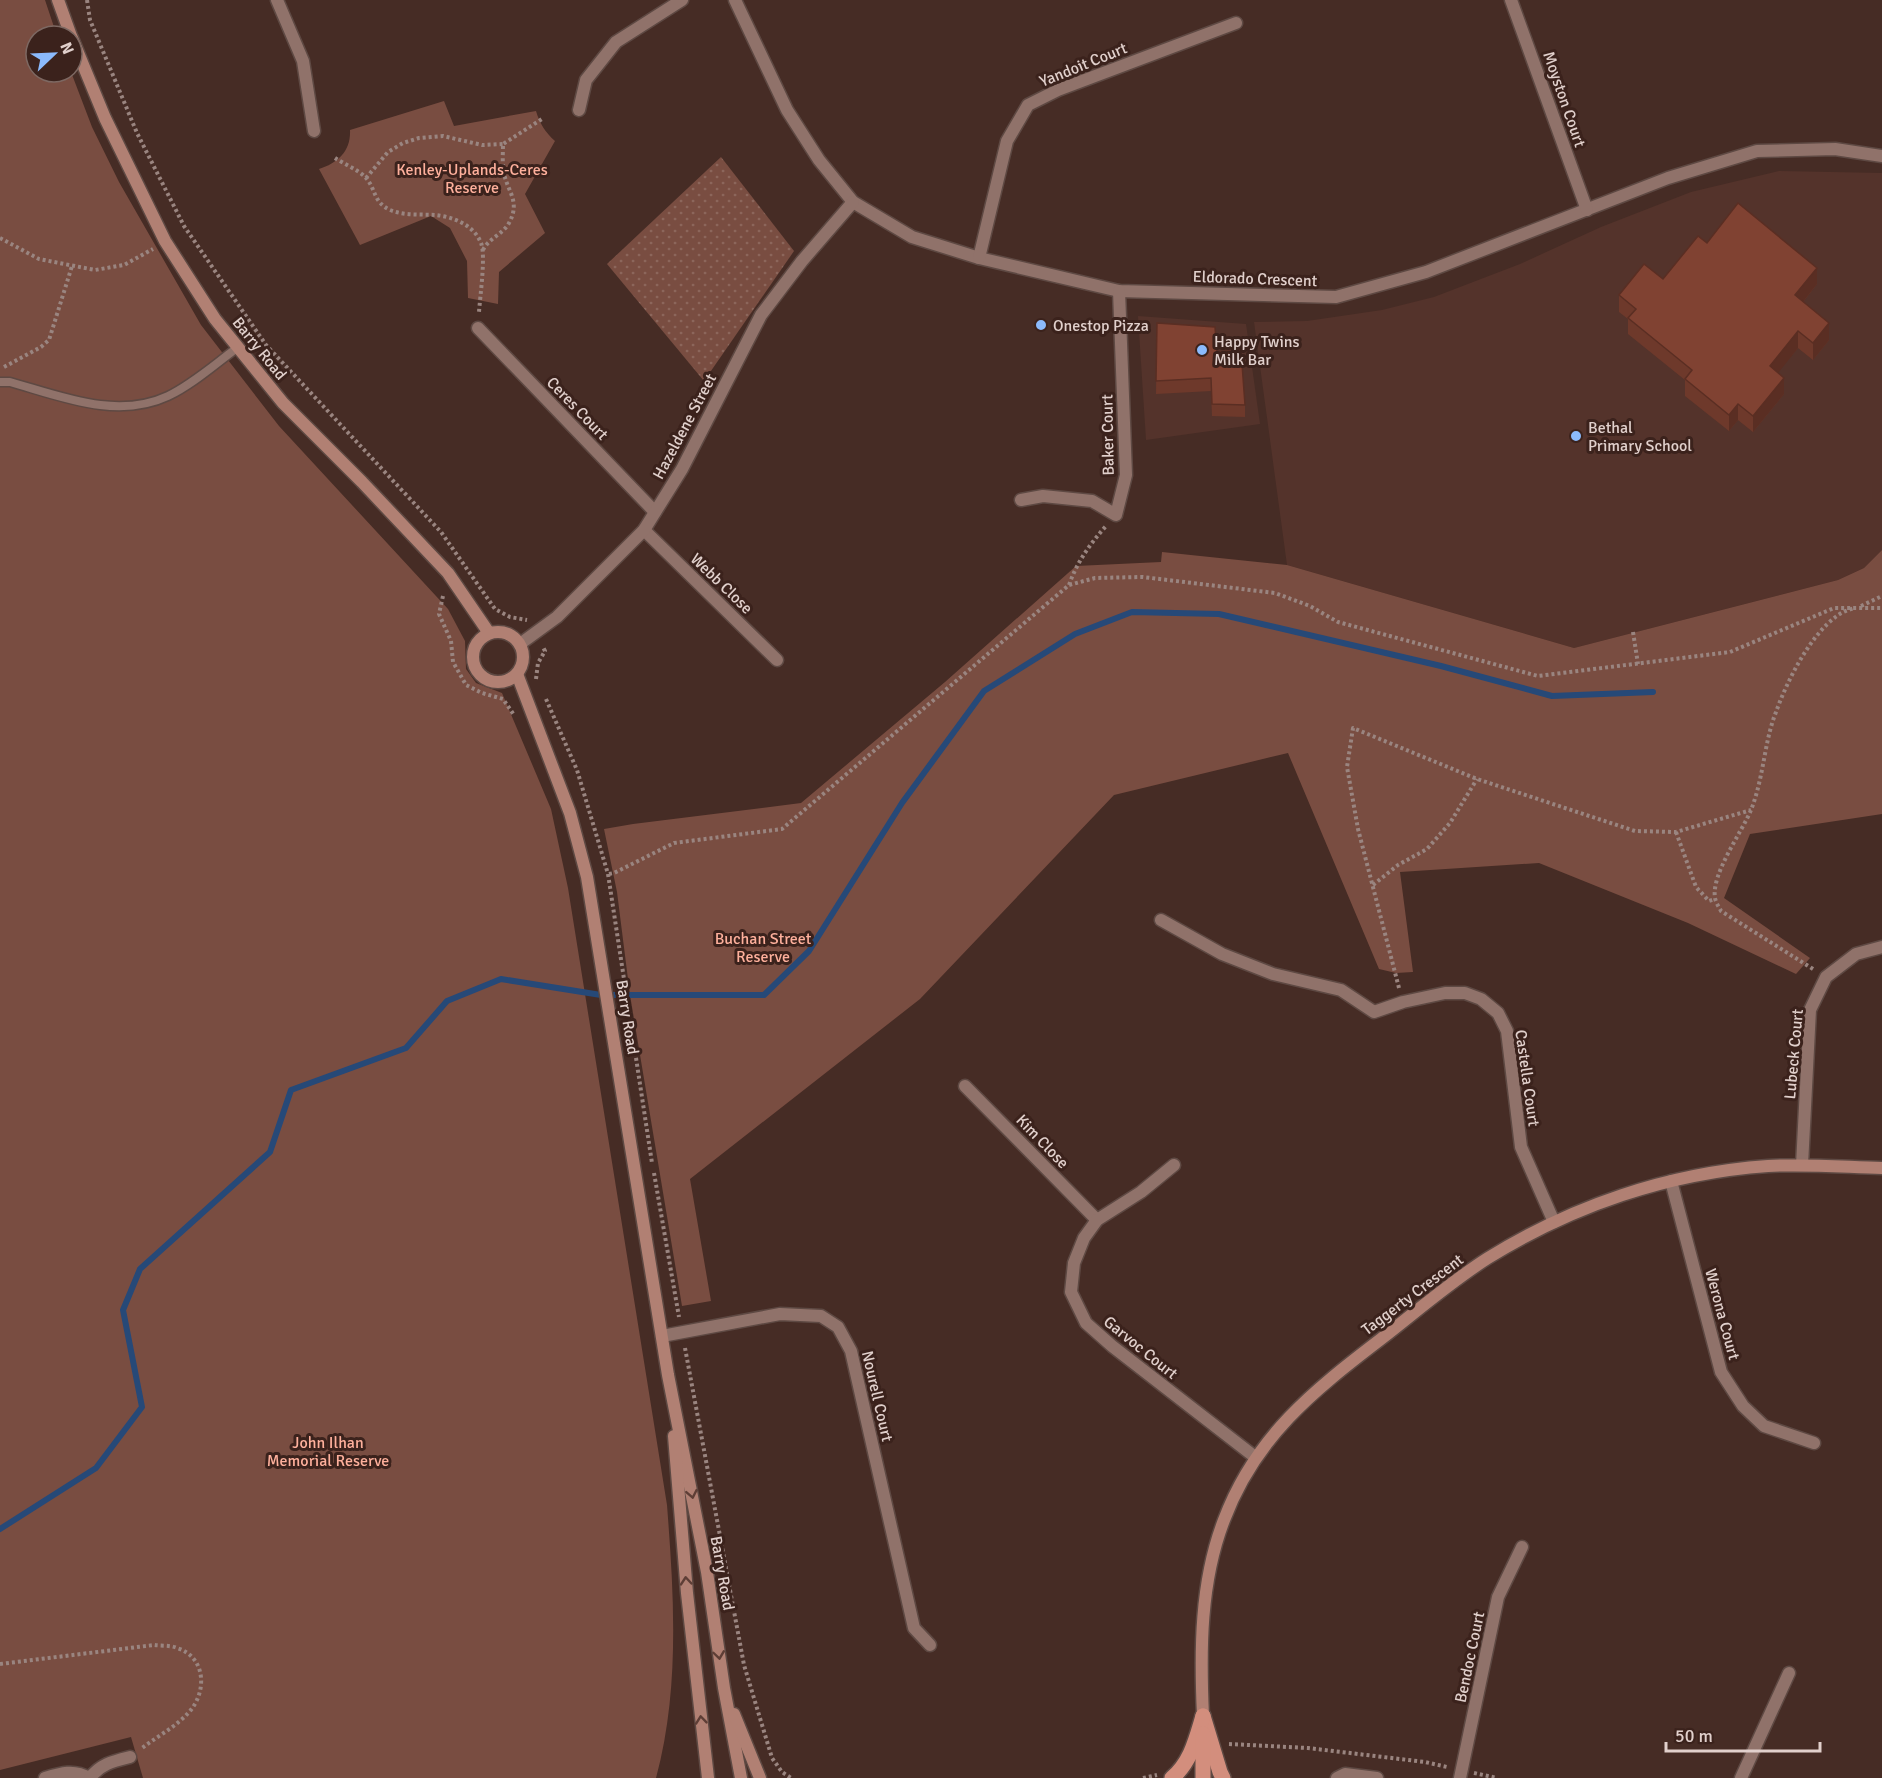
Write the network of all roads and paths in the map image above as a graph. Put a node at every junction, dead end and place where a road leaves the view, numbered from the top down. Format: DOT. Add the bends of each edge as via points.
graph roads {
  1 [pos="58,0"];
  2 [pos="87,0"];
  3 [pos="277,0"];
  4 [pos="682,0"];
  5 [pos="735,0"];
  6 [pos="1511,0"];
  7 [pos="1236,22"];
  8 [pos="67,24"];
  9 [pos="84,66"];
  10 [pos="579,110"];
  11 [pos="542,119"];
  12 [pos="314,131"];
  13 [pos="502,144"];
  14 [pos="1882,156"];
  15 [pos="335,158"];
  16 [pos="366,178"];
  17 [pos="853,202"];
  18 [pos="1587,210"];
  19 [pos="0,238"];
  20 [pos="165,241"];
  21 [pos="483,253"];
  22 [pos="979,258"];
  23 [pos="72,266"];
  24 [pos="1119,291"];
  25 [pos="478,328"];
  26 [pos="237,348"];
  27 [pos="0,368"];
  28 [pos="0,382"];
  29 [pos="1021,500"];
  30 [pos="655,512"];
  31 [pos="1116,515"];
  32 [pos="644,530"];
  33 [pos="1069,585"];
  34 [pos="481,586"];
  35 [pos="1882,596"];
  36 [pos="1859,607"];
  37 [pos="1882,608"];
  38 [pos="489,633"];
  39 [pos="1633,633"];
  40 [pos="451,641"];
  41 [pos="520,644"];
  42 [pos="777,660"];
  43 [pos="1638,664"];
  44 [pos="517,674"];
  45 [pos="547,702"];
  46 [pos="536,726"];
  47 [pos="1477,779"];
  48 [pos="1751,810"];
  49 [pos="1676,832"];
  50 [pos="587,877"];
  51 [pos="1373,885"];
  52 [pos="1715,899"];
  53 [pos="1161,920"];
  54 [pos="1882,947"];
  55 [pos="622,960"];
  56 [pos="1826,977"];
  57 [pos="1403,1002"];
  58 [pos="633,1032"];
  59 [pos="965,1086"];
  60 [pos="1174,1165"];
  61 [pos="1802,1165"];
  62 [pos="1882,1168"];
  63 [pos="1671,1181"];
  64 [pos="1097,1220"];
  65 [pos="1554,1222"];
  66 [pos="662,1336"];
  67 [pos="668,1375"];
  68 [pos="1814,1443"];
  69 [pos="1255,1457"];
  70 [pos="1522,1547"];
  71 [pos="930,1645"];
  72 [pos="0,1664"];
  73 [pos="744,1665"];
  74 [pos="1789,1673"];
  75 [pos="724,1688"];
  76 [pos="1203,1716"];
  77 [pos="130,1757"];
  78 [pos="45,1778"];
  79 [pos="90,1778"];
  80 [pos="708,1778"];
  81 [pos="741,1778"];
  82 [pos="760,1778"];
  83 [pos="791,1778"];
  84 [pos="1172,1778"];
  85 [pos="1203,1778"];
  86 [pos="1223,1778"];
  87 [pos="1337,1778"];
  88 [pos="1377,1778"];
  89 [pos="1460,1778"];
  90 [pos="1741,1778"];
  1 -- 8 [label="street, Barry Road"];
  2 -- 34 [label="path" via="90,20 137,133 184,226 266,345 441,532"];
  3 -- 12 [label="street" via="303,61"];
  4 -- 10 [label="street" via="616,42 586,80"];
  5 -- 17 [label="street, Eldorado Crescent" via="787,110 819,160"];
  6 -- 18 [label="street, Moyston Court"];
  7 -- 22 [label="street, Yandoit Court" via="1028,105 1007,141"];
  9 -- 20 [label="street, Barry Road"];
  11 -- 13 [label="path"];
  13 -- 16 [label="path" via="482,146 443,136 419,138 388,152"];
  13 -- 21 [label="path" via="504,174 514,210 502,233 484,246"];
  14 -- 18 [label="street, Eldorado Crescent" via="1835,149 1757,151 1668,178"];
  15 -- 16 [label="path"];
  16 -- 21 [label="path" via="376,199 389,210 456,219 470,229 481,243"];
  17 -- 22 [label="street, Eldorado Crescent" via="912,237"];
  17 -- 30 [label="street, Hazeldene Street" via="761,315 682,469"];
  18 -- 24 [label="street, Eldorado Crescent" via="1426,272 1336,297"];
  19 -- 23 [label="path" via="39,259"];
  20 -- 23 [label="path" via="124,265 95,270"];
  20 -- 26 [label="street, Barry Road"];
  21 -- 25 [label="path"];
  22 -- 24 [label="street, Eldorado Crescent"];
  23 -- 27 [label="path" via="49,340"];
  24 -- 31 [label="street, Baker Court" via="1126,475"];
  25 -- 30 [label="street, Ceres Court"];
  26 -- 28 [label="lane" via="167,397 138,405 92,405"];
  26 -- 38 [label="street, Barry Road" via="283,403 448,573"];
  29 -- 31 [label="street" via="1042,496 1092,501"];
  30 -- 32 [label="street, Hazeldene Street"];
  31 -- 33 [label="path" via="1094,539"];
  32 -- 41 [label="street, Hazeldene Street" via="557,617"];
  32 -- 42 [label="street, Webb Close"];
  33 -- 43 [label="path" via="1095,578 1143,577 1275,593 1338,622 1538,676"];
  33 -- 50 [label="path" via="782,829 674,843 614,873"];
  35 -- 36 [label="path"];
  36 -- 37 [label="path"];
  36 -- 43 [label="path" via="1834,608 1730,652"];
  36 -- 48 [label="path" via="1839,614 1824,627 1793,674 1775,712"];
  38 -- 41 [label="street" via="503,632"];
  38 -- 44 [label="street" via="473,651 475,668 494,682"];
  39 -- 43 [label="path"];
  40 -- 46 [label="path" via="453,662 466,685 504,699 516,719"];
  41 -- 44 [label="street" via="524,660"];
  44 -- 46 [label="street, Barry Road"];
  45 -- 46 [label="path"];
  46 -- 50 [label="street, Barry Road" via="570,813"];
  47 -- 49 [label="path" via="1635,831"];
  47 -- 51 [label="path" via="1450,823 1427,849"];
  47 -- 51 [label="path" via="1353,728 1347,767"];
  48 -- 49 [label="path"];
  48 -- 52 [label="path" via="1716,883"];
  49 -- 52 [label="path" via="1696,887 1709,901"];
  50 -- 66 [label="street, Barry Road"];
  51 -- 57 [label="path"];
  52 -- 56 [label="path" via="1721,911"];
  53 -- 57 [label="street, Castella Court" via="1222,954 1273,974 1341,990 1374,1012"];
  54 -- 56 [label="street, Lubeck Court" via="1856,954"];
  55 -- 58 [label="path"];
  56 -- 61 [label="street, Lubeck Court" via="1810,1010"];
  57 -- 65 [label="street, Castella Court" via="1465,993 1481,999 1498,1013 1507,1031 1521,1147"];
  59 -- 64 [label="street, Kim Close"];
  60 -- 64 [label="street, Garvoc Court"];
  61 -- 62 [label="street, Taggerty Crescent"];
  61 -- 63 [label="street, Taggerty Crescent" via="1736,1169"];
  63 -- 65 [label="street, Taggerty Crescent" via="1596,1203"];
  63 -- 68 [label="street, Werona Court" via="1721,1372 1743,1406 1764,1426"];
  64 -- 69 [label="street, Garvoc Court" via="1083,1238 1074,1263 1071,1292 1086,1323"];
  65 -- 69 [label="street, Taggerty Crescent" via="1485,1260 1341,1370 1306,1399"];
  66 -- 67 [label="street, Barry Road"];
  66 -- 71 [label="street, Nourell Court" via="780,1314 821,1316 838,1327 851,1351 914,1628"];
  67 -- 75 [label="street, Barry Road, one-way" via="707,1572"];
  80 -- 67 [label="street, Barry Road, one-way"];
  69 -- 76 [label="street, Taggerty Crescent" via="1224,1520 1212,1556 1202,1635"];
  70 -- 89 [label="street, Bendoc Court" via="1498,1597"];
  72 -- 77 [label="path" via="154,1645 177,1647 190,1654 202,1674 197,1701 176,1724"];
  73 -- 83 [label="path" via="772,1758"];
  74 -- 90 [label="street"];
  75 -- 81 [label="street, Barry Road"];
  75 -- 82 [label="street"];
  76 -- 84 [label="main road" via="1191,1754"];
  76 -- 85 [label="main road"];
  76 -- 86 [label="main road"];
  77 -- 79 [label="street" via="105,1764"];
  78 -- 79 [label="street" via="65,1772"];
  87 -- 88 [label="street" via="1345,1774"];
}
